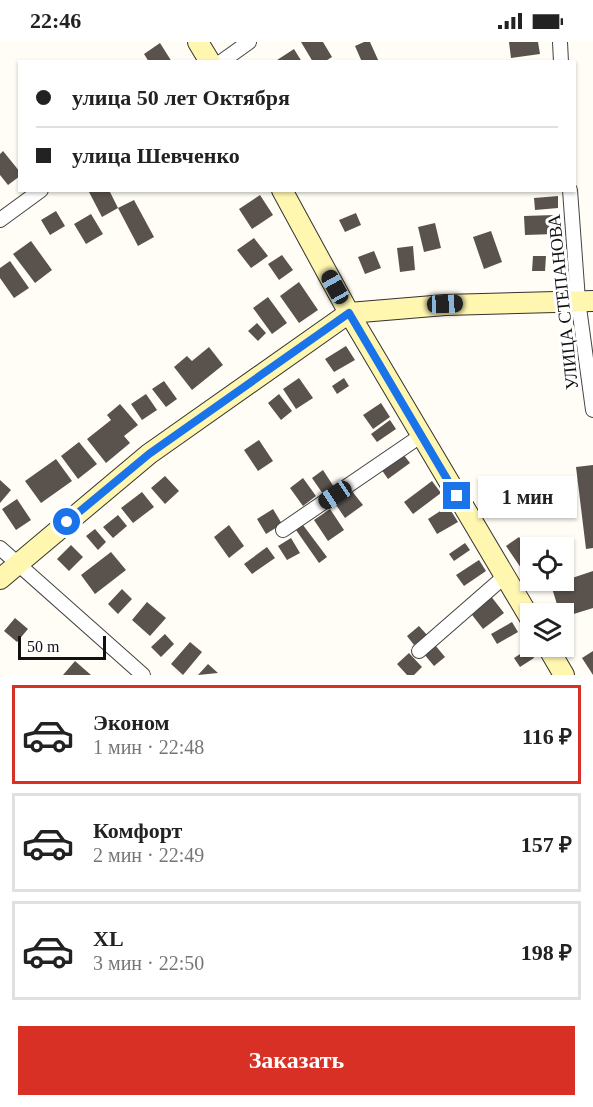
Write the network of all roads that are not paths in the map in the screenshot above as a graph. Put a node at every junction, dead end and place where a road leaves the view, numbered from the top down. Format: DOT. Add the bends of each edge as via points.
graph roads {
  1 [pos="198,42"];
  2 [pos="249,42"];
  3 [pos="560,42"];
  4 [pos="209,60"];
  5 [pos="224,60"];
  6 [pos="561,60"];
  7 [pos="37,192"];
  8 [pos="283,192"];
  9 [pos="570,192"];
  10 [pos="0,219"];
  11 [pos="585,300"];
  12 [pos="349,313"];
  13 [pos="593,410"];
  14 [pos="422,435"];
  15 [pos="283,530"];
  16 [pos="0,548"];
  17 [pos="17,564"];
  18 [pos="505,576"];
  19 [pos="0,579"];
  20 [pos="521,603"];
  21 [pos="419,651"];
  22 [pos="553,657"];
  23 [pos="143,675"];
  24 [pos="564,675"];
  1 -- 4 [label="street"];
  2 -- 5 [label="street"];
  3 -- 6 [label="street"];
  7 -- 10 [label="street"];
  8 -- 12 [label="street"];
  9 -- 11 [label="street, УЛИЦА СТЕПАНОВА"];
  11 -- 12 [label="street" via="445,304"];
  11 -- 13 [label="street, УЛИЦА СТЕПАНОВА"];
  12 -- 14 [label="street"];
  12 -- 17 [label="street" via="149,454"];
  14 -- 15 [label="street"];
  14 -- 18 [label="street"];
  16 -- 17 [label="street"];
  17 -- 19 [label="street"];
  17 -- 23 [label="street"];
  18 -- 20 [label="street"];
  18 -- 21 [label="street"];
  22 -- 24 [label="street"];
}
